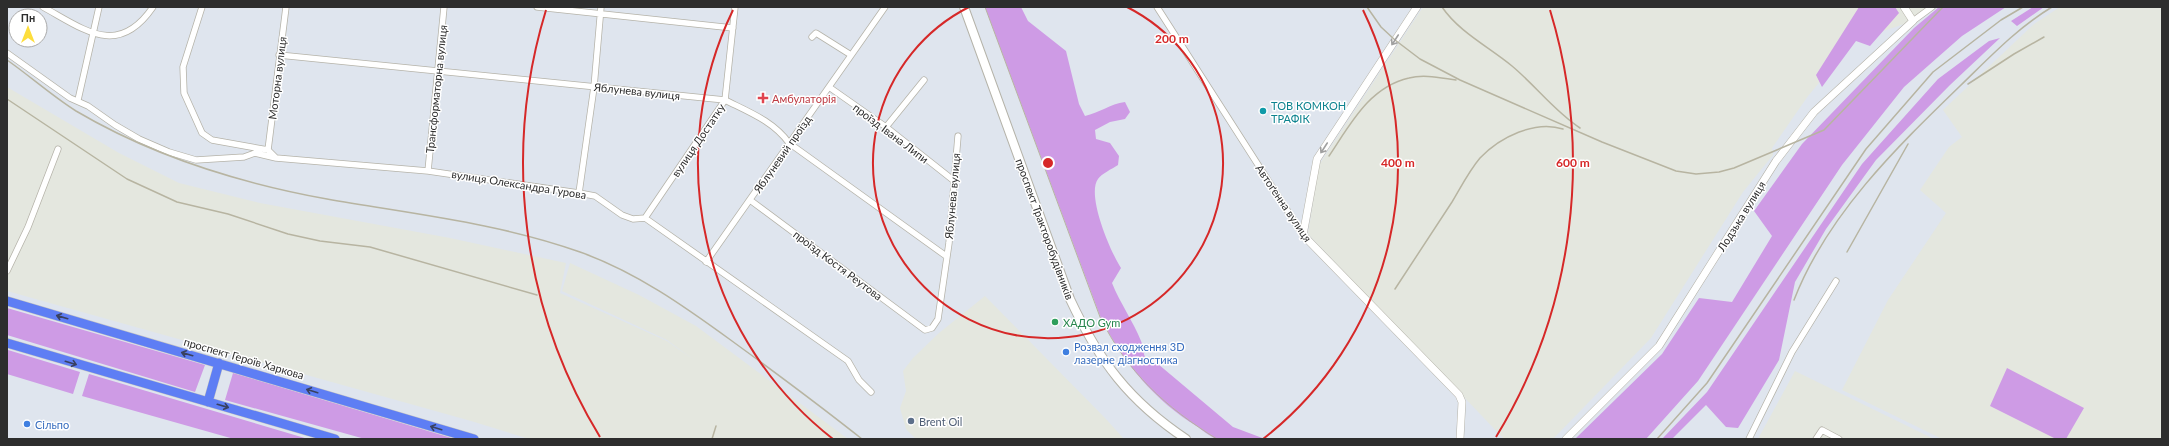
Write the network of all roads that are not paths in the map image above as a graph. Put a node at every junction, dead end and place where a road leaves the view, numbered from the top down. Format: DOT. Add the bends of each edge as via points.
graph roads {
  1 [pos="43,7"];
  2 [pos="99,7"];
  3 [pos="152,7"];
  4 [pos="202,7"];
  5 [pos="286,7"];
  6 [pos="444,7"];
  7 [pos="537,7"];
  8 [pos="601,7"];
  9 [pos="735,7"];
  10 [pos="885,7"];
  11 [pos="964,7"];
  12 [pos="1158,7"];
  13 [pos="1417,7"];
  14 [pos="1904,7"];
  15 [pos="1932,7"];
  16 [pos="600,14"];
  17 [pos="1913,21"];
  18 [pos="732,28"];
  19 [pos="94,35"];
  20 [pos="812,37"];
  21 [pos="7,53"];
  22 [pos="279,55"];
  23 [pos="851,55"];
  24 [pos="438,71"];
  25 [pos="924,80"];
  26 [pos="594,87"];
  27 [pos="829,87"];
  28 [pos="78,100"];
  29 [pos="725,100"];
  30 [pos="886,127"];
  31 [pos="958,136"];
  32 [pos="789,144"];
  33 [pos="58,149"];
  34 [pos="268,150"];
  35 [pos="276,158"];
  36 [pos="428,171"];
  37 [pos="953,180"];
  38 [pos="579,193"];
  39 [pos="750,200"];
  40 [pos="645,218"];
  41 [pos="1303,235"];
  42 [pos="946,256"];
  43 [pos="706,262"];
  44 [pos="7,271"];
  45 [pos="1836,281"];
  46 [pos="7,301"];
  47 [pos="925,330"];
  48 [pos="7,343"];
  49 [pos="219,363"];
  50 [pos="871,392"];
  51 [pos="208,402"];
  52 [pos="1750,438"];
  53 [pos="335,439"];
  54 [pos="474,439"];
  55 [pos="1186,439"];
  56 [pos="1460,439"];
  57 [pos="1566,439"];
  58 [pos="1757,439"];
  59 [pos="1816,439"];
  60 [pos="1839,439"];
  1 -- 19 [label="street"];
  2 -- 19 [label="street"];
  3 -- 19 [label="street" via="146,17 124,34"];
  4 -- 34 [label="street" via="183,67 184,93 202,133 212,140"];
  5 -- 22 [label="street, Моторна вулиця"];
  6 -- 24 [label="street, Трансформаторна вулиця"];
  7 -- 16 [label="street"];
  8 -- 16 [label="street"];
  9 -- 18 [label="street, вулиця Достатку"];
  10 -- 23 [label="street, Яблуневий проїзд"];
  11 -- 55 [label="main road, проспект Тракторобудівників" via="1085,332 1105,363 1130,394 1165,425"];
  12 -- 41 [label="street, Автоґенна вулиця"];
  13 -- 41 [label="street, one-way" via="1317,159"];
  14 -- 17 [label="street"];
  15 -- 17 [label="street, Лодзька вулиця"];
  16 -- 18 [label="street"];
  16 -- 26 [label="street"];
  17 -- 57 [label="street, Лодзька вулиця" via="1814,112 1776,161 1659,346"];
  18 -- 29 [label="street, вулиця Достатку"];
  19 -- 28 [label="street"];
  20 -- 23 [label="street" via="816,32"];
  21 -- 28 [label="street, вулиця Олександра Гурова" via="70,98"];
  22 -- 24 [label="street, Яблунева вулиця"];
  22 -- 34 [label="street, Моторна вулиця"];
  23 -- 27 [label="street, Яблуневий проїзд"];
  24 -- 26 [label="street, Яблунева вулиця"];
  24 -- 36 [label="street, Трансформаторна вулиця"];
  25 -- 30 [label="street"];
  26 -- 29 [label="street, Яблунева вулиця"];
  26 -- 38 [label="street"];
  27 -- 30 [label="street, проїзд Івана Липи"];
  27 -- 32 [label="street, Яблуневий проїзд"];
  28 -- 35 [label="street, вулиця Олександра Гурова" via="127,133 182,156 196,160 244,157 255,153"];
  29 -- 32 [label="street, Яблунева вулиця" via="764,119 782,134"];
  29 -- 40 [label="street, вулиця Достатку"];
  30 -- 37 [label="street, проїзд Івана Липи"];
  31 -- 37 [label="street, Яблунева вулиця"];
  32 -- 39 [label="street, Яблуневий проїзд"];
  32 -- 42 [label="street, Яблунева вулиця"];
  33 -- 44 [label="street" via="31,220"];
  34 -- 35 [label="street"];
  35 -- 36 [label="street, вулиця Олександра Гурова"];
  36 -- 38 [label="street, вулиця Олександра Гурова"];
  37 -- 42 [label="street, Яблунева вулиця"];
  38 -- 40 [label="street, вулиця Олександра Гурова" via="595,196 622,215 633,219"];
  39 -- 43 [label="street, Яблуневий проїзд"];
  39 -- 47 [label="street, проїзд Костя Реутова"];
  40 -- 43 [label="street"];
  41 -- 56 [label="street, Автоґенна вулиця" via="1459,396 1462,402"];
  42 -- 47 [label="street, Яблунева вулиця" via="938,319 932,328"];
  43 -- 50 [label="street" via="848,361 859,380"];
  45 -- 52 [label="street" via="1792,352"];
  49 -- 46 [label="main road, проспект Героїв Харкова, one-way"];
  48 -- 51 [label="main road, one-way"];
  49 -- 51 [label="main road"];
  54 -- 49 [label="main road, проспект Героїв Харкова, one-way"];
  51 -- 53 [label="main road, one-way"];
  52 -- 58 [label="street"];
  59 -- 60 [label="street" via="1822,430"];
}
